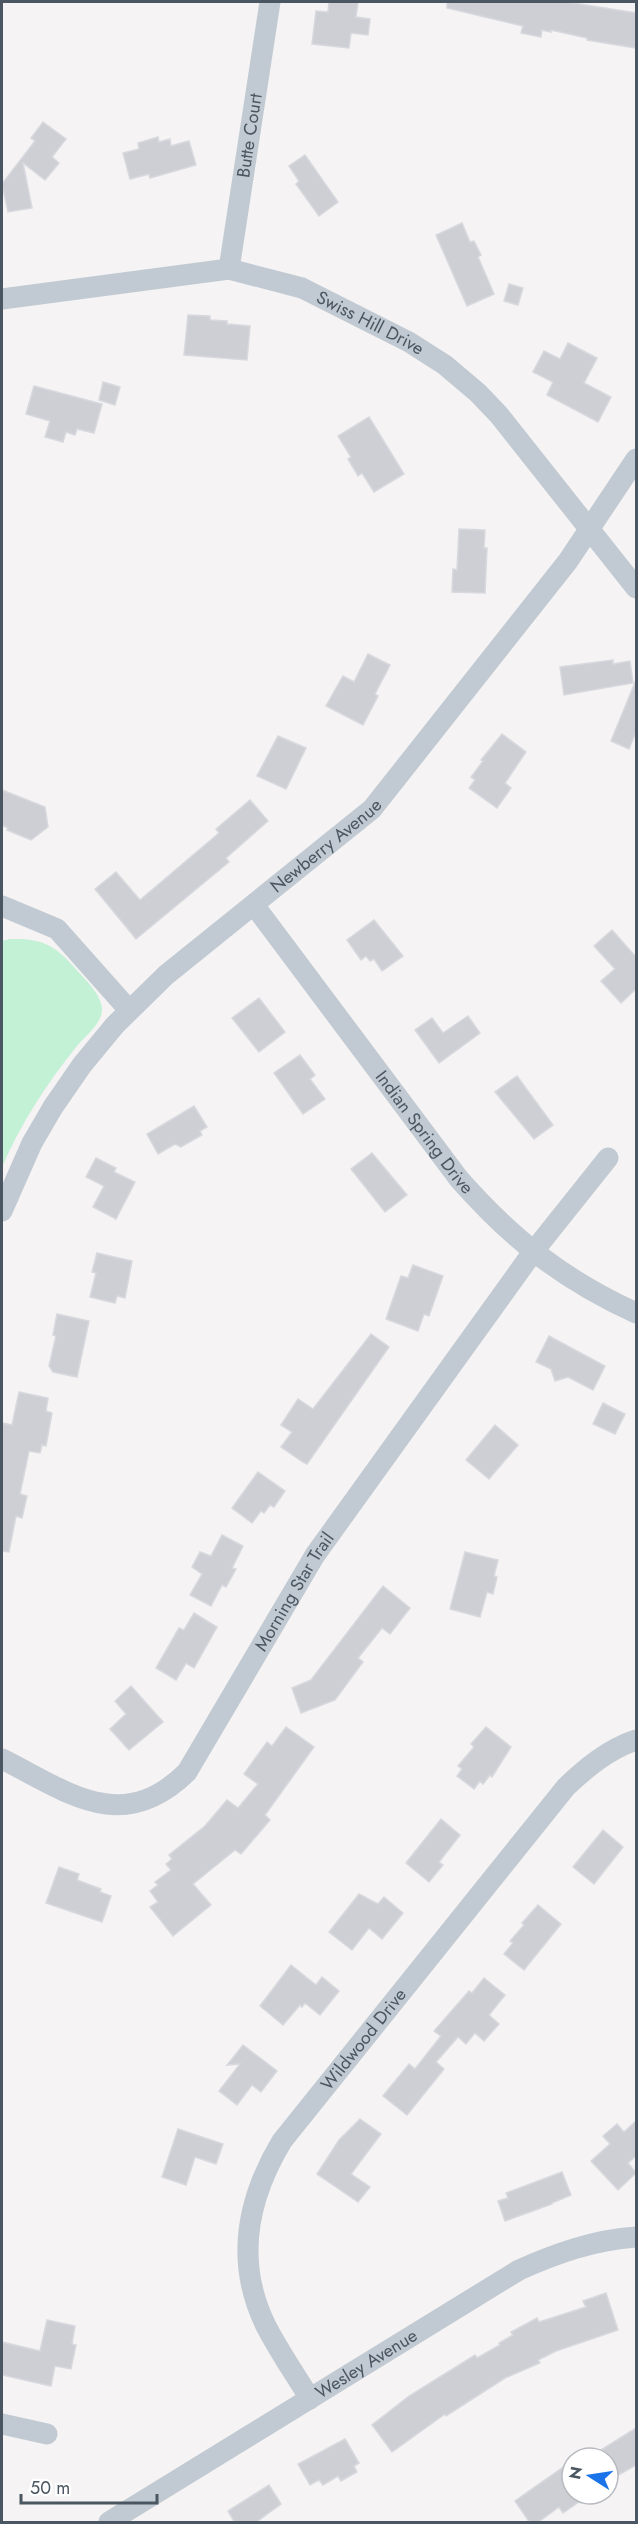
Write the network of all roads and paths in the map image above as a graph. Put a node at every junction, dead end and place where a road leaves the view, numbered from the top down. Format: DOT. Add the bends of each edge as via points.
graph roads {
  1 [pos="270,2"];
  2 [pos="229,269"];
  3 [pos="2,299"];
  4 [pos="636,459"];
  5 [pos="590,529"];
  6 [pos="636,588"];
  7 [pos="254,905"];
  8 [pos="2,906"];
  9 [pos="129,1010"];
  10 [pos="608,1158"];
  11 [pos="2,1211"];
  12 [pos="532,1252"];
  13 [pos="636,1312"];
  14 [pos="636,1740"];
  15 [pos="2,1759"];
  16 [pos="636,2237"];
  17 [pos="310,2398"];
  18 [pos="2,2424"];
  19 [pos="47,2434"];
  20 [pos="110,2523"];
  1 -- 2 [label="street, Butte Court"];
  2 -- 3 [label="street, Swiss Hill Drive"];
  2 -- 5 [label="street, Swiss Hill Drive" via="302,288 409,342 445,365 499,415"];
  4 -- 5 [label="street, Newberry Avenue"];
  5 -- 6 [label="street, Swiss Hill Drive"];
  5 -- 7 [label="street, Newberry Avenue" via="372,809"];
  7 -- 9 [label="street, Newberry Avenue" via="166,975"];
  7 -- 12 [label="street, Indian Spring Drive" via="459,1179"];
  8 -- 9 [label="street" via="57,929"];
  9 -- 11 [label="street, Newberry Avenue" via="82,1065 53,1107 32,1143"];
  10 -- 12 [label="street, Morning Star Trail"];
  12 -- 13 [label="street, Indian Spring Drive" via="582,1285"];
  12 -- 15 [label="street, Morning Star Trail" via="315,1555 194,1762 172,1786 136,1804 99,1804 81,1799"];
  14 -- 17 [label="street, Wildwood Drive" via="607,1754 566,1787 282,2141 267,2165 249,2223 249,2270 265,2324"];
  16 -- 17 [label="street, Wesley Avenue" via="584,2245 519,2270"];
  17 -- 20 [label="street, Wesley Avenue"];
  18 -- 19 [label="street"];
}
